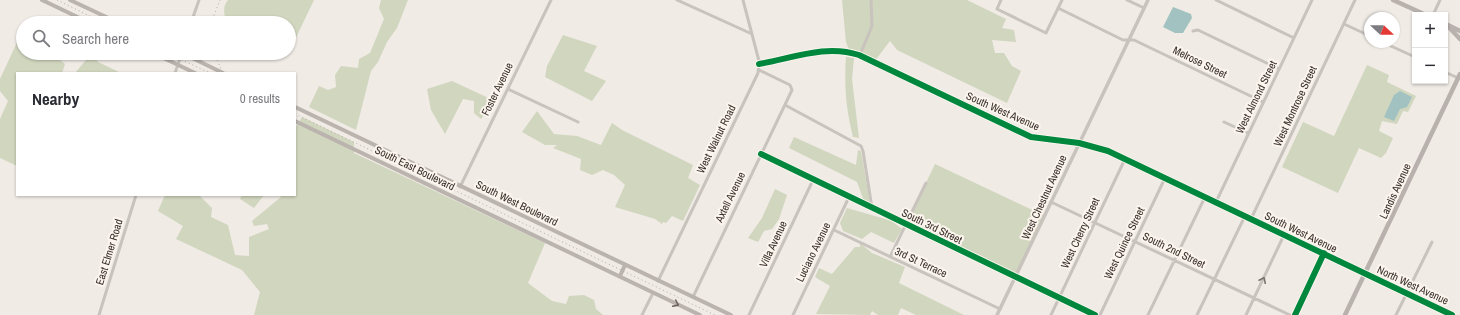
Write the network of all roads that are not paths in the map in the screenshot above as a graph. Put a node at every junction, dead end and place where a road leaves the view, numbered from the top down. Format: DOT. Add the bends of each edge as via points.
graph roads {
  1 [pos="42,0"];
  2 [pos="70,0"];
  3 [pos="199,0"];
  4 [pos="551,0"];
  5 [pos="677,0"];
  6 [pos="744,0"];
  7 [pos="871,0"];
  8 [pos="1001,0"];
  9 [pos="1062,0"];
  10 [pos="1127,0"];
  11 [pos="1148,0"];
  12 [pos="1216,0"];
  13 [pos="1312,0"];
  14 [pos="1356,0"];
  15 [pos="1393,0"];
  16 [pos="1440,0"];
  17 [pos="1058,8"];
  18 [pos="1144,8"];
  19 [pos="1419,12"];
  20 [pos="1434,12"];
  21 [pos="75,16"];
  22 [pos="104,16"];
  23 [pos="193,16"];
  24 [pos="1344,24"];
  25 [pos="1448,25"];
  26 [pos="1448,27"];
  27 [pos="1193,31"];
  28 [pos="1460,31"];
  29 [pos="1364,33"];
  30 [pos="752,34"];
  31 [pos="1294,38"];
  32 [pos="1129,39"];
  33 [pos="1460,39"];
  34 [pos="1395,48"];
  35 [pos="860,55"];
  36 [pos="1412,56"];
  37 [pos="168,60"];
  38 [pos="180,60"];
  39 [pos="197,60"];
  40 [pos="759,64"];
  41 [pos="178,65"];
  42 [pos="1279,69"];
  43 [pos="759,70"];
  44 [pos="175,72"];
  45 [pos="193,72"];
  46 [pos="222,72"];
  47 [pos="1448,73"];
  48 [pos="1459,76"];
  49 [pos="508,89"];
  50 [pos="1263,102"];
  51 [pos="785,105"];
  52 [pos="296,107"];
  53 [pos="296,121"];
  54 [pos="578,122"];
  55 [pos="1224,122"];
  56 [pos="1248,134"];
  57 [pos="1080,143"];
  58 [pos="761,154"];
  59 [pos="1125,159"];
  60 [pos="1165,178"];
  61 [pos="813,180"];
  62 [pos="926,183"];
  63 [pos="460,187"];
  64 [pos="136,196"];
  65 [pos="1205,197"];
  66 [pos="849,198"];
  67 [pos="1051,202"];
  68 [pos="1216,202"];
  69 [pos="872,208"];
  70 [pos="1245,216"];
  71 [pos="1251,219"];
  72 [pos="1095,222"];
  73 [pos="906,225"];
  74 [pos="834,230"];
  75 [pos="1284,234"];
  76 [pos="1135,241"];
  77 [pos="1432,242"];
  78 [pos="1324,254"];
  79 [pos="890,257"];
  80 [pos="1174,260"];
  81 [pos="625,265"];
  82 [pos="1365,274"];
  83 [pos="620,276"];
  84 [pos="1015,277"];
  85 [pos="1214,279"];
  86 [pos="658,281"];
  87 [pos="653,293"];
  88 [pos="1407,293"];
  89 [pos="693,297"];
  90 [pos="1059,298"];
  91 [pos="1254,298"];
  92 [pos="1000,309"];
  93 [pos="1445,314"];
  94 [pos="98,315"];
  95 [pos="642,315"];
  96 [pos="700,315"];
  97 [pos="731,315"];
  98 [pos="749,315"];
  99 [pos="793,315"];
  100 [pos="997,315"];
  101 [pos="1051,315"];
  102 [pos="1095,315"];
  103 [pos="1100,315"];
  104 [pos="1148,315"];
  105 [pos="1197,315"];
  106 [pos="1246,315"];
  107 [pos="1290,315"];
  108 [pos="1295,315"];
  109 [pos="1345,315"];
  110 [pos="1396,315"];
  111 [pos="1452,315"];
  1 -- 21 [label="main road"];
  2 -- 22 [label="main road"];
  3 -- 23 [label="street"];
  4 -- 49 [label="street, Foster Avenue"];
  5 -- 30 [label="street"];
  6 -- 30 [label="street, West Walnut Road"];
  7 -- 35 [label="street" via="872,26"];
  8 -- 17 [label="street" via="997,9 1046,33"];
  9 -- 17 [label="street"];
  10 -- 18 [label="street"];
  11 -- 18 [label="street, West Chestnut Avenue"];
  12 -- 31 [label="street"];
  13 -- 31 [label="street, West Almond Street"];
  14 -- 24 [label="street, West Montrose Street"];
  15 -- 19 [label="main road"];
  16 -- 20 [label="street"];
  17 -- 32 [label="street, Melrose Street" via="1123,40"];
  18 -- 32 [label="street, West Chestnut Avenue"];
  24 -- 29 [label="street"];
  24 -- 71 [label="street, West Montrose Street"];
  25 -- 28 [label="main road"];
  26 -- 33 [label="main road"];
  27 -- 42 [label="street" via="1198,30"];
  30 -- 40 [label="street, West Walnut Road"];
  31 -- 42 [label="street, West Almond Street"];
  32 -- 50 [label="street, Melrose Street"];
  32 -- 57 [label="street, West Chestnut Avenue"];
  34 -- 36 [label="street"];
  35 -- 40 [label="street, South West Avenue" via="822,50"];
  35 -- 57 [label="street, South West Avenue" via="1031,137"];
  37 -- 41 [label="main road"];
  38 -- 41 [label="street"];
  39 -- 46 [label="main road"];
  40 -- 43 [label="street, West Walnut Road"];
  41 -- 44 [label="street"];
  41 -- 45 [label="main road"];
  42 -- 50 [label="street, West Almond Street"];
  43 -- 51 [label="street, Axtell Avenue" via="791,86 792,90"];
  43 -- 86 [label="street, West Walnut Road"];
  47 -- 48 [label="street"];
  48 -- 82 [label="main road, Landis Avenue"];
  49 -- 54 [label="street"];
  49 -- 63 [label="street, Foster Avenue"];
  50 -- 56 [label="street, West Almond Street"];
  51 -- 58 [label="street, Axtell Avenue"];
  51 -- 69 [label="street" via="861,146 864,151"];
  52 -- 63 [label="main road, South West Boulevard"];
  53 -- 83 [label="main road, South East Boulevard"];
  55 -- 56 [label="street"];
  56 -- 68 [label="street, West Almond Street"];
  57 -- 59 [label="street, South West Avenue"];
  57 -- 67 [label="street, West Chestnut Avenue"];
  58 -- 61 [label="street, South 3rd Street"];
  58 -- 89 [label="street, Axtell Avenue"];
  59 -- 60 [label="street, South West Avenue"];
  59 -- 72 [label="street, West Cherry Street"];
  60 -- 65 [label="street, South West Avenue"];
  60 -- 76 [label="street, West Quince Street"];
  61 -- 66 [label="street, South 3rd Street"];
  61 -- 98 [label="street, Villa Avenue"];
  62 -- 73 [label="street"];
  63 -- 81 [label="main road, South West Boulevard"];
  64 -- 94 [label="street, East Elmer Road"];
  65 -- 68 [label="street, South West Avenue"];
  65 -- 80 [label="street"];
  66 -- 69 [label="street, South 3rd Street"];
  66 -- 74 [label="street, Luciano Avenue"];
  67 -- 72 [label="street, South 2nd Street"];
  67 -- 84 [label="street, West Chestnut Avenue"];
  68 -- 70 [label="street, South West Avenue"];
  69 -- 73 [label="street, South 3rd Street"];
  70 -- 71 [label="street, South West Avenue"];
  70 -- 85 [label="street"];
  71 -- 75 [label="street, South West Avenue"];
  72 -- 76 [label="street, South 2nd Street"];
  72 -- 90 [label="street, West Cherry Street"];
  73 -- 79 [label="street"];
  73 -- 84 [label="street, South 3rd Street"];
  74 -- 79 [label="street, 3rd St Terrace"];
  74 -- 99 [label="street, Luciano Avenue"];
  75 -- 78 [label="street, South West Avenue"];
  91 -- 75 [label="street, one-way"];
  76 -- 80 [label="street, South 2nd Street"];
  76 -- 103 [label="street, West Quince Street"];
  77 -- 88 [label="street"];
  78 -- 82 [label="street, South West Avenue"];
  78 -- 108 [label="street"];
  79 -- 92 [label="street, 3rd St Terrace"];
  80 -- 85 [label="street, South 2nd Street"];
  80 -- 104 [label="street"];
  81 -- 83 [label="main road"];
  81 -- 86 [label="main road, South West Boulevard"];
  82 -- 88 [label="street, North West Avenue"];
  82 -- 109 [label="main road, Landis Avenue"];
  83 -- 87 [label="main road, South East Boulevard"];
  84 -- 90 [label="street, South 3rd Street"];
  84 -- 92 [label="street, West Chestnut Avenue"];
  85 -- 91 [label="street, South 2nd Street"];
  85 -- 105 [label="street"];
  86 -- 89 [label="main road, South West Boulevard"];
  87 -- 95 [label="street"];
  87 -- 96 [label="main road, South East Boulevard, one-way"];
  88 -- 93 [label="street, North West Avenue"];
  88 -- 110 [label="street"];
  89 -- 97 [label="main road, South West Boulevard"];
  90 -- 101 [label="street, West Cherry Street"];
  90 -- 102 [label="street, South 3rd Street"];
  91 -- 106 [label="street"];
  91 -- 107 [label="street, South 2nd Street"];
  92 -- 100 [label="street, West Chestnut Avenue"];
  93 -- 111 [label="street, North West Avenue"];
}
